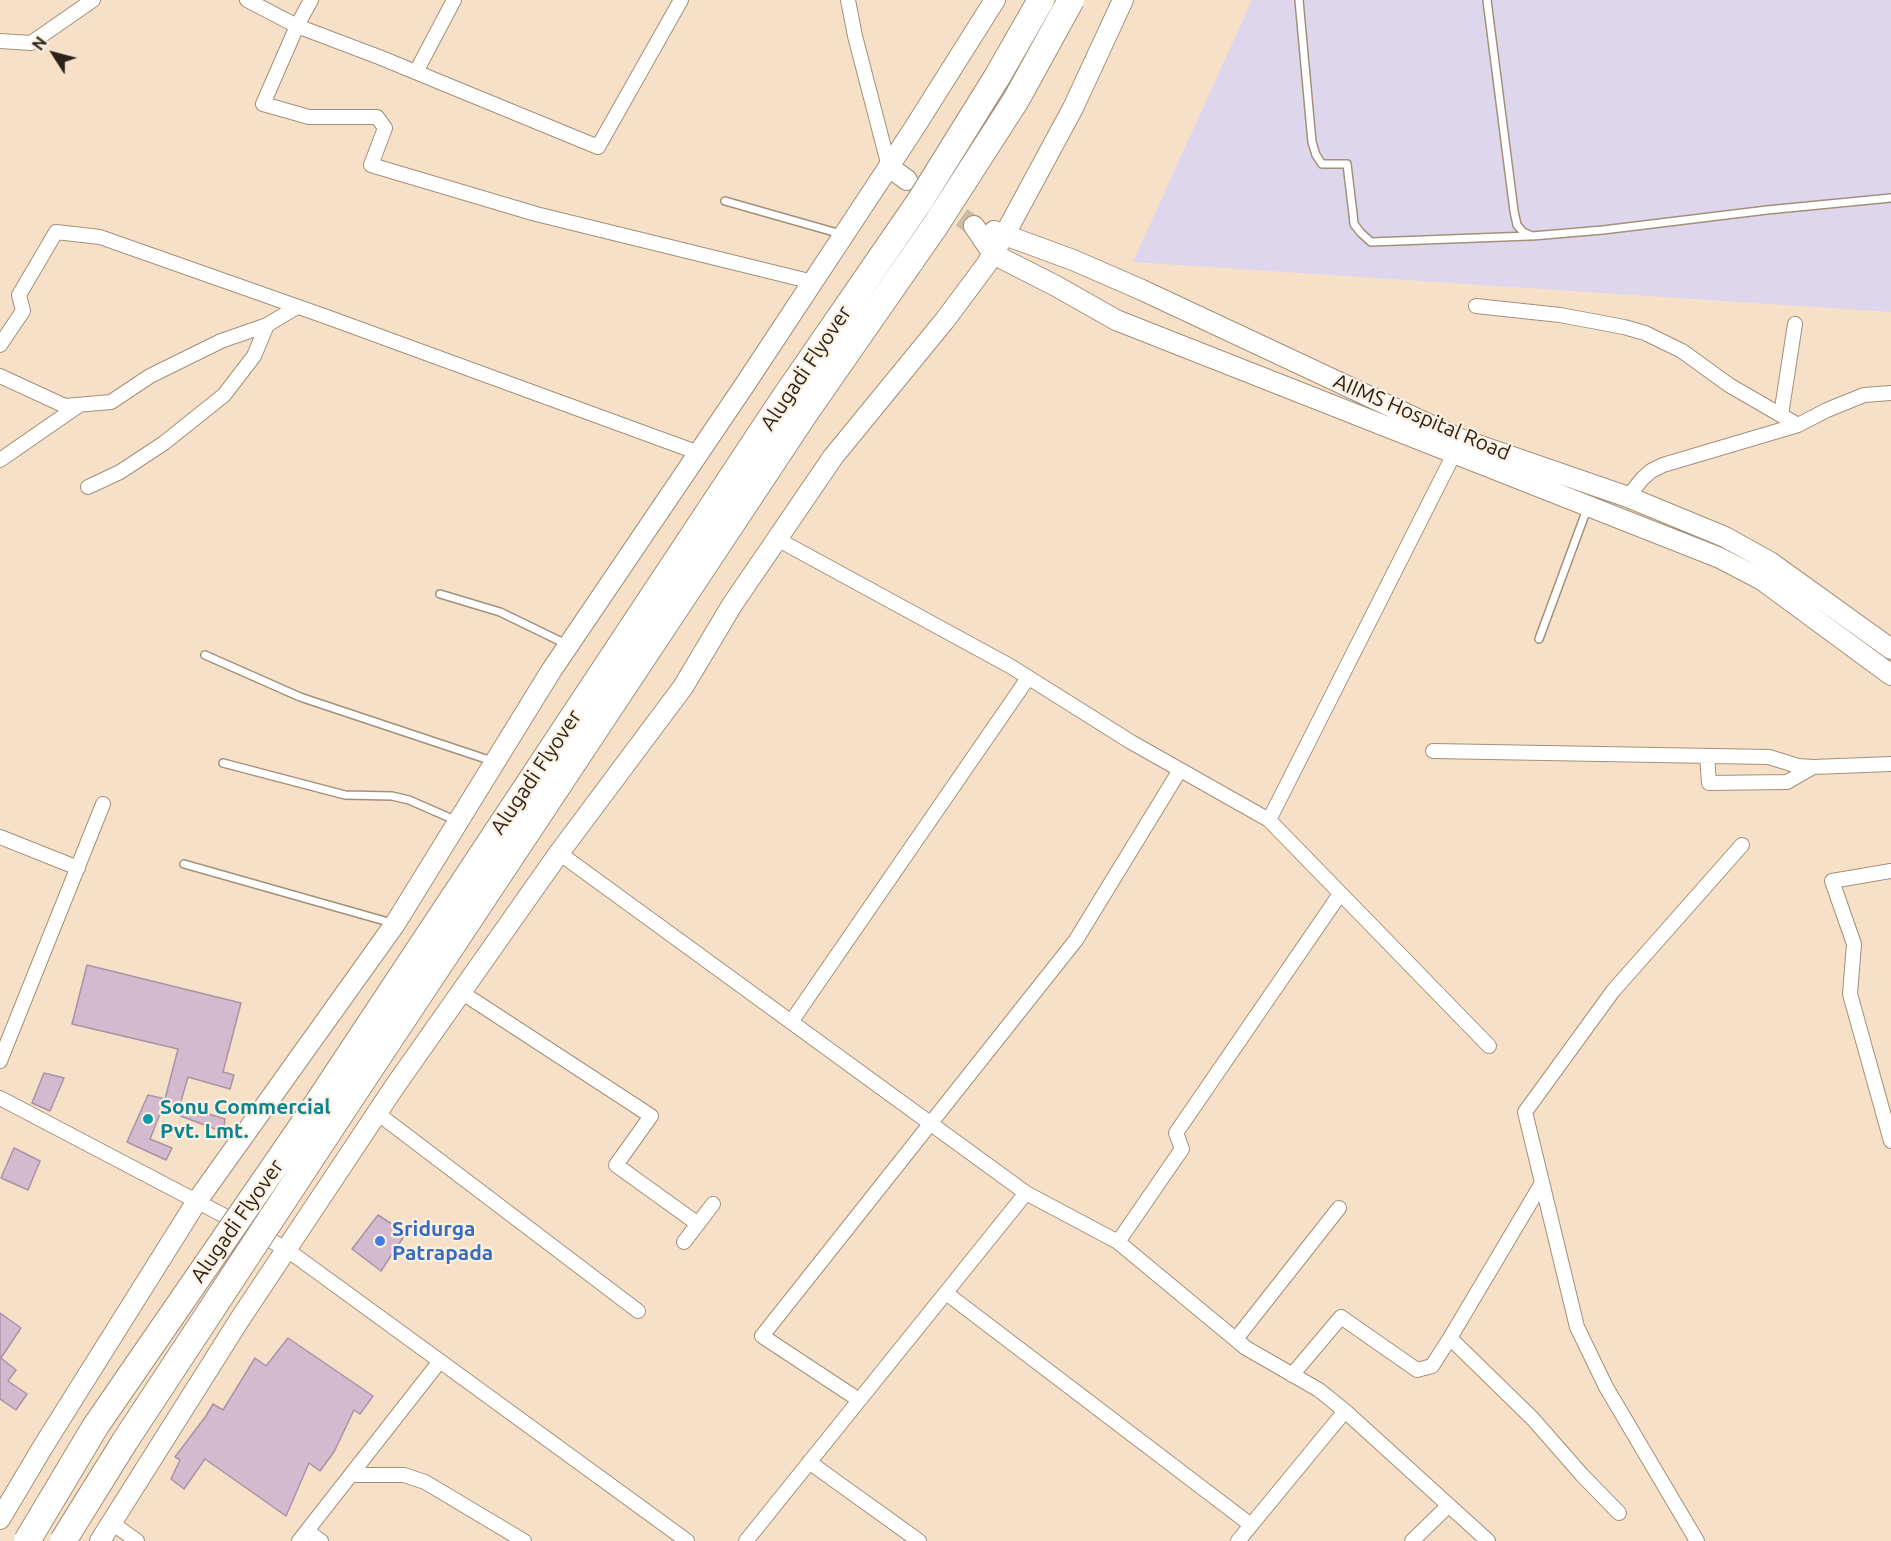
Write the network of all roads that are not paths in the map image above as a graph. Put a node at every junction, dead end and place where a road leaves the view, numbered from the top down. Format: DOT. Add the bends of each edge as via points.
graph roads {
  1 [pos="93,0"];
  2 [pos="247,0"];
  3 [pos="311,0"];
  4 [pos="454,0"];
  5 [pos="681,0"];
  6 [pos="848,0"];
  7 [pos="995,0"];
  8 [pos="1041,0"];
  9 [pos="1071,0"];
  10 [pos="1123,0"];
  11 [pos="1299,0"];
  12 [pos="1487,0"];
  13 [pos="297,26"];
  14 [pos="0,41"];
  15 [pos="416,72"];
  16 [pos="889,167"];
  17 [pos="907,180"];
  18 [pos="1891,198"];
  19 [pos="725,201"];
  20 [pos="1005,234"];
  21 [pos="844,235"];
  22 [pos="1532,236"];
  23 [pos="993,254"];
  24 [pos="813,282"];
  25 [pos="297,306"];
  26 [pos="1476,306"];
  27 [pos="1795,324"];
  28 [pos="267,326"];
  29 [pos="0,345"];
  30 [pos="0,376"];
  31 [pos="1891,393"];
  32 [pos="80,405"];
  33 [pos="1781,416"];
  34 [pos="1798,425"];
  35 [pos="699,453"];
  36 [pos="1454,454"];
  37 [pos="0,460"];
  38 [pos="88,487"];
  39 [pos="1600,487"];
  40 [pos="1628,497"];
  41 [pos="1590,506"];
  42 [pos="777,539"];
  43 [pos="440,594"];
  44 [pos="1539,639"];
  45 [pos="568,645"];
  46 [pos="1891,649"];
  47 [pos="205,656"];
  48 [pos="1891,675"];
  49 [pos="1028,678"];
  50 [pos="1433,751"];
  51 [pos="1707,756"];
  52 [pos="495,762"];
  53 [pos="223,763"];
  54 [pos="1891,764"];
  55 [pos="1813,767"];
  56 [pos="1180,770"];
  57 [pos="103,804"];
  58 [pos="1269,820"];
  59 [pos="458,821"];
  60 [pos="0,837"];
  61 [pos="1742,845"];
  62 [pos="560,853"];
  63 [pos="184,864"];
  64 [pos="78,868"];
  65 [pos="1891,871"];
  66 [pos="1340,894"];
  67 [pos="395,924"];
  68 [pos="461,992"];
  69 [pos="791,1022"];
  70 [pos="1489,1046"];
  71 [pos="0,1060"];
  72 [pos="0,1098"];
  73 [pos="376,1113"];
  74 [pos="930,1123"];
  75 [pos="1891,1141"];
  76 [pos="1542,1183"];
  77 [pos="1026,1193"];
  78 [pos="197,1201"];
  79 [pos="713,1204"];
  80 [pos="1339,1208"];
  81 [pos="698,1224"];
  82 [pos="684,1242"];
  83 [pos="1118,1242"];
  84 [pos="286,1249"];
  85 [pos="946,1293"];
  86 [pos="639,1311"];
  87 [pos="1450,1338"];
  88 [pos="1236,1339"];
  89 [pos="440,1362"];
  90 [pos="1293,1375"];
  91 [pos="859,1400"];
  92 [pos="1345,1411"];
  93 [pos="809,1462"];
  94 [pos="351,1475"];
  95 [pos="1448,1506"];
  96 [pos="1619,1513"];
  97 [pos="0,1519"];
  98 [pos="112,1523"];
  99 [pos="1251,1525"];
  100 [pos="303,1536"];
  101 [pos="27,1541"];
  102 [pos="63,1541"];
  103 [pos="100,1541"];
  104 [pos="137,1541"];
  105 [pos="321,1541"];
  106 [pos="524,1541"];
  107 [pos="687,1541"];
  108 [pos="746,1541"];
  109 [pos="919,1541"];
  110 [pos="1238,1541"];
  111 [pos="1412,1541"];
  112 [pos="1488,1541"];
  113 [pos="1697,1541"];
  1 -- 14 [label="street" via="31,43"];
  2 -- 13 [label="street"];
  3 -- 13 [label="street"];
  4 -- 15 [label="street"];
  5 -- 15 [label="street" via="598,147"];
  6 -- 16 [label="street"];
  7 -- 16 [label="street"];
  8 -- 101 [label="highway, Alugadi Flyover, bridge" via="920,201 781,403 309,1116 95,1427"];
  9 -- 102 [label="highway, Alugadi Flyover, bridge" via="1016,100 935,226 805,413 347,1103"];
  10 -- 20 [label="street" via="1073,108"];
  11 -- 22 [label="lane" via="1312,142 1322,164 1347,164 1354,224 1361,233 1371,242"];
  12 -- 22 [label="lane" via="1514,211 1517,225"];
  13 -- 15 [label="street"];
  13 -- 24 [label="street" via="263,104 309,117 377,117 385,128 372,165 536,214"];
  16 -- 17 [label="street"];
  16 -- 21 [label="street"];
  18 -- 22 [label="lane"];
  19 -- 21 [label="lane"];
  20 -- 23 [label="street"];
  20 -- 23 [label="street, AIIMS Hospital Road" via="975,226"];
  20 -- 39 [label="street, AIIMS Hospital Road" via="1142,290 1460,439"];
  21 -- 24 [label="street"];
  23 -- 36 [label="street, AIIMS Hospital Road" via="1116,320"];
  23 -- 42 [label="street" via="945,320 833,457"];
  24 -- 35 [label="street"];
  25 -- 28 [label="street"];
  25 -- 29 [label="street" via="100,237 56,232 19,295 23,311"];
  25 -- 35 [label="street"];
  26 -- 33 [label="street" via="1560,315 1645,333 1682,351"];
  27 -- 33 [label="street"];
  28 -- 32 [label="street" via="210,346 150,376 111,402"];
  28 -- 38 [label="street" via="254,356 224,395 164,443 120,472"];
  30 -- 32 [label="street" via="65,406"];
  31 -- 34 [label="street" via="1864,395"];
  32 -- 37 [label="street"];
  33 -- 34 [label="street"];
  34 -- 40 [label="street" via="1663,465 1642,479"];
  35 -- 45 [label="street"];
  36 -- 41 [label="street, AIIMS Hospital Road"];
  36 -- 58 [label="street"];
  39 -- 40 [label="street, AIIMS Hospital Road"];
  39 -- 41 [label="street"];
  40 -- 46 [label="street, AIIMS Hospital Road" via="1725,537 1770,562"];
  41 -- 44 [label="lane"];
  41 -- 48 [label="street, AIIMS Hospital Road" via="1720,558 1762,580"];
  42 -- 49 [label="street"];
  42 -- 62 [label="street" via="682,687"];
  43 -- 45 [label="lane" via="500,612"];
  45 -- 52 [label="street"];
  47 -- 52 [label="lane" via="300,697"];
  49 -- 56 [label="street"];
  49 -- 69 [label="street"];
  50 -- 51 [label="street"];
  51 -- 55 [label="street" via="1769,757"];
  51 -- 55 [label="street" via="1709,783 1787,782"];
  52 -- 59 [label="street"];
  53 -- 59 [label="lane" via="345,795 409,800"];
  54 -- 55 [label="street"];
  56 -- 58 [label="street"];
  56 -- 74 [label="street" via="1076,940"];
  57 -- 64 [label="street"];
  58 -- 66 [label="street"];
  59 -- 67 [label="street"];
  60 -- 64 [label="street"];
  61 -- 76 [label="street" via="1613,991 1525,1112"];
  62 -- 68 [label="street"];
  62 -- 69 [label="street"];
  63 -- 67 [label="lane"];
  64 -- 71 [label="street"];
  65 -- 75 [label="street" via="1832,881 1854,944 1850,994"];
  66 -- 70 [label="street"];
  66 -- 83 [label="street" via="1176,1133 1182,1149"];
  67 -- 78 [label="street"];
  68 -- 73 [label="street"];
  68 -- 81 [label="street" via="651,1116 616,1165"];
  69 -- 74 [label="street"];
  72 -- 78 [label="street"];
  73 -- 84 [label="street"];
  73 -- 86 [label="street"];
  74 -- 77 [label="street"];
  74 -- 91 [label="street" via="762,1336"];
  76 -- 87 [label="street"];
  76 -- 113 [label="street" via="1577,1327 1606,1387"];
  77 -- 83 [label="street"];
  77 -- 85 [label="street"];
  78 -- 84 [label="street"];
  78 -- 97 [label="street"];
  79 -- 81 [label="street"];
  80 -- 88 [label="street"];
  81 -- 82 [label="street"];
  83 -- 88 [label="street"];
  84 -- 89 [label="street"];
  84 -- 98 [label="street"];
  85 -- 91 [label="street"];
  85 -- 99 [label="street"];
  87 -- 90 [label="street" via="1432,1366 1417,1370 1341,1317"];
  87 -- 96 [label="street" via="1533,1419"];
  88 -- 90 [label="street"];
  89 -- 94 [label="street"];
  89 -- 107 [label="street"];
  90 -- 92 [label="street"];
  91 -- 93 [label="street"];
  92 -- 95 [label="street"];
  92 -- 99 [label="street"];
  93 -- 108 [label="street"];
  93 -- 109 [label="street"];
  94 -- 100 [label="street"];
  94 -- 106 [label="street" via="404,1475 425,1482"];
  95 -- 111 [label="street"];
  95 -- 112 [label="street"];
  98 -- 103 [label="street"];
  98 -- 104 [label="street"];
  99 -- 110 [label="street"];
  100 -- 105 [label="street"];
}
